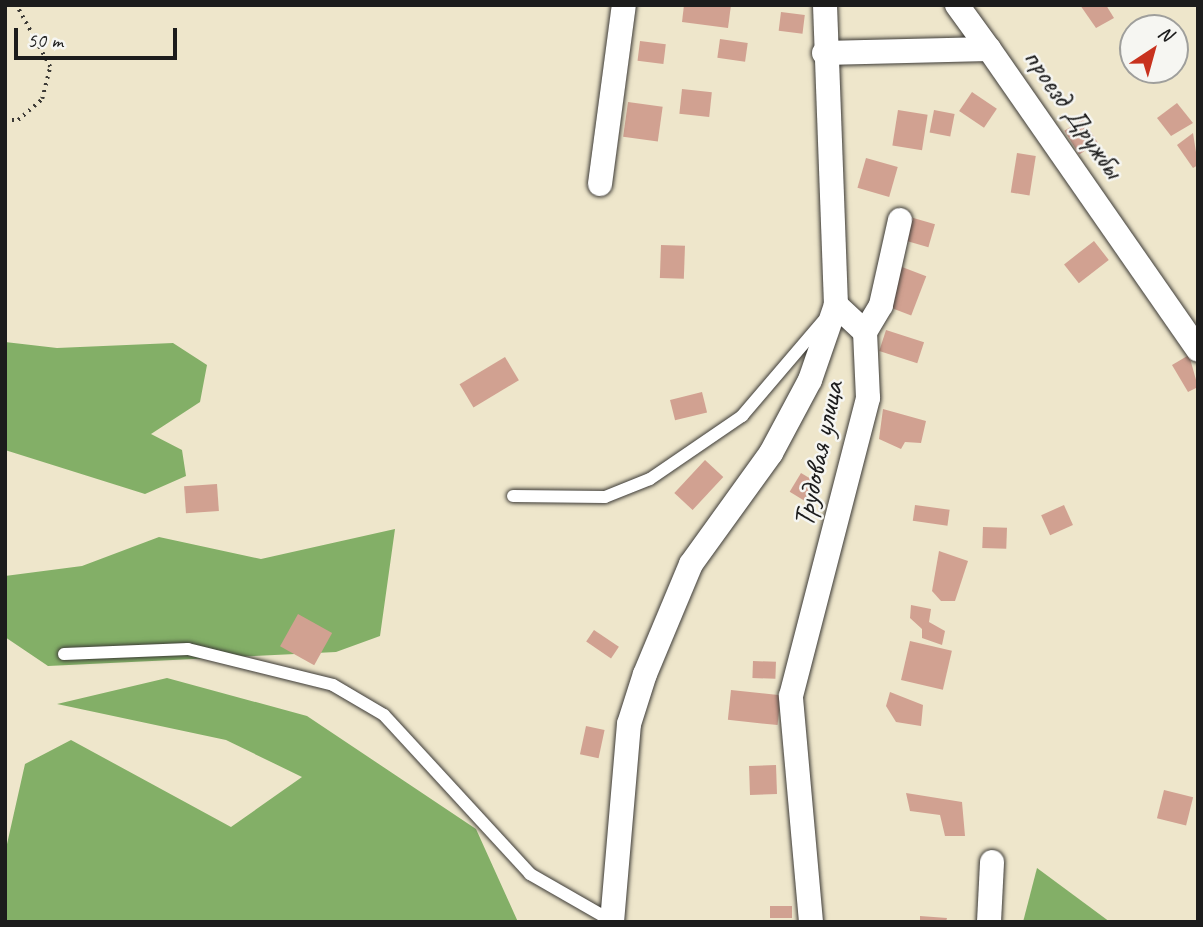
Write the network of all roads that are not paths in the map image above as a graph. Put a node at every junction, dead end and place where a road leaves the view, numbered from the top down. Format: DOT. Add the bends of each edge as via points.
graph roads {
  1 [pos="624,5"];
  2 [pos="825,5"];
  3 [pos="957,5"];
  4 [pos="989,49"];
  5 [pos="824,53"];
  6 [pos="600,184"];
  7 [pos="900,220"];
  8 [pos="836,304"];
  9 [pos="865,332"];
  10 [pos="1198,350"];
  11 [pos="513,496"];
  12 [pos="64,654"];
  13 [pos="992,862"];
  14 [pos="612,922"];
  15 [pos="811,922"];
  16 [pos="989,922"];
  1 -- 6 [label="street"];
  2 -- 5 [label="street"];
  3 -- 4 [label="street"];
  4 -- 5 [label="street, проезд Дружбы"];
  4 -- 10 [label="street, проезд Дружбы"];
  5 -- 8 [label="street"];
  7 -- 9 [label="street" via="881,305"];
  8 -- 9 [label="street"];
  8 -- 11 [label="lane" via="742,416 650,479 605,497"];
  8 -- 14 [label="street" via="810,380 771,453 691,564 645,674 629,724"];
  9 -- 15 [label="street, Трудовая улица" via="868,398 791,696"];
  12 -- 14 [label="lane" via="188,649 333,685 384,715 530,874"];
  13 -- 16 [label="street"];
}
